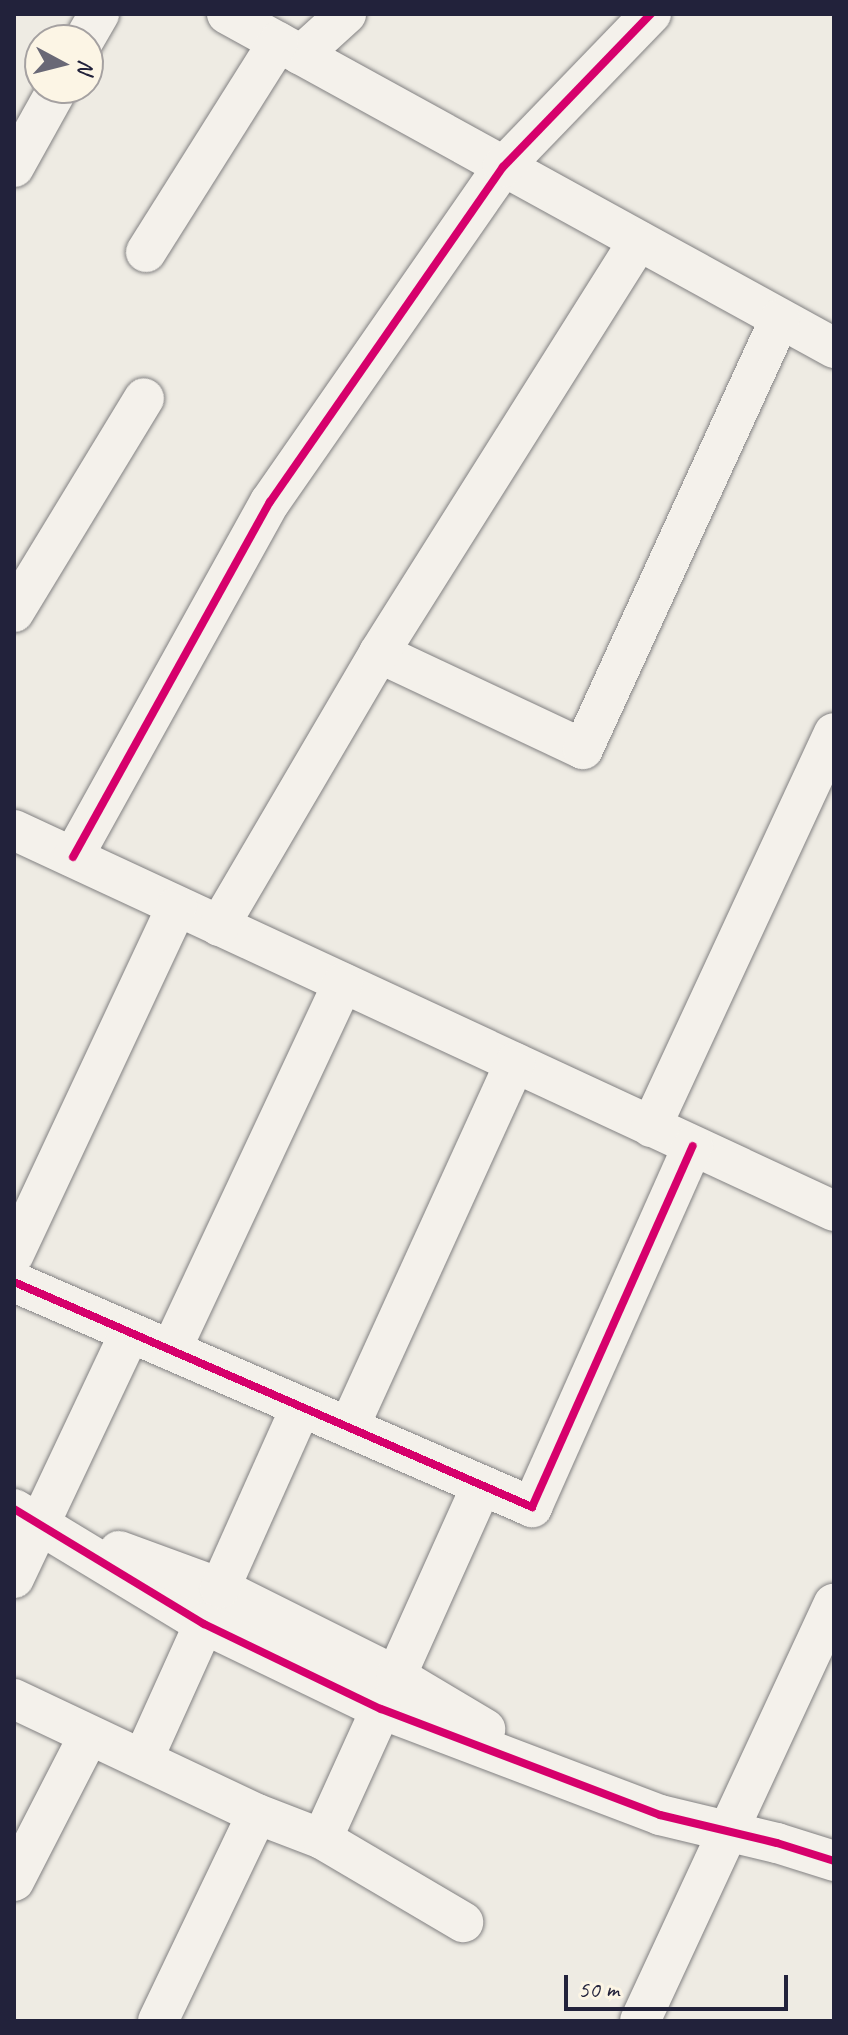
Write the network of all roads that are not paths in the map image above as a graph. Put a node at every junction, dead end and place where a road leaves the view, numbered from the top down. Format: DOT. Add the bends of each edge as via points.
graph roads {
  1 [pos="346,14"];
  2 [pos="651,14"];
  3 [pos="235,16"];
  4 [pos="289,48"];
  5 [pos="49,104"];
  6 [pos="14,167"];
  7 [pos="503,167"];
  8 [pos="638,241"];
  9 [pos="146,252"];
  10 [pos="780,319"];
  11 [pos="834,348"];
  12 [pos="144,398"];
  13 [pos="14,612"];
  14 [pos="379,653"];
  15 [pos="834,733"];
  16 [pos="14,830"];
  17 [pos="73,857"];
  18 [pos="177,906"];
  19 [pos="219,926"];
  20 [pos="343,983"];
  21 [pos="515,1063"];
  22 [pos="651,1127"];
  23 [pos="693,1146"];
  24 [pos="834,1211"];
  25 [pos="14,1254"];
  26 [pos="14,1282"];
  27 [pos="130,1333"];
  28 [pos="171,1350"];
  29 [pos="301,1407"];
  30 [pos="349,1427"];
  31 [pos="482,1485"];
  32 [pos="27,1516"];
  33 [pos="14,1578"];
  34 [pos="220,1588"];
  35 [pos="834,1604"];
  36 [pos="204,1624"];
  37 [pos="388,1692"];
  38 [pos="14,1699"];
  39 [pos="89,1735"];
  40 [pos="143,1759"];
  41 [pos="257,1814"];
  42 [pos="729,1832"];
  43 [pos="322,1839"];
  44 [pos="834,1861"];
  45 [pos="14,1881"];
  46 [pos="463,1922"];
  47 [pos="158,2021"];
  48 [pos="640,2021"];
  1 -- 4 [label="street"];
  2 -- 7 [label="street"];
  3 -- 4 [label="street"];
  4 -- 7 [label="street"];
  4 -- 9 [label="street"];
  5 -- 6 [label="street"];
  7 -- 8 [label="street"];
  7 -- 17 [label="street" via="270,502"];
  8 -- 10 [label="street"];
  8 -- 14 [label="street"];
  10 -- 11 [label="street"];
  10 -- 14 [label="street" via="583,749"];
  12 -- 13 [label="street"];
  14 -- 19 [label="street"];
  15 -- 22 [label="street"];
  16 -- 17 [label="street"];
  17 -- 18 [label="street"];
  18 -- 19 [label="street"];
  18 -- 25 [label="street"];
  19 -- 20 [label="street"];
  20 -- 21 [label="street"];
  20 -- 28 [label="street"];
  21 -- 22 [label="street"];
  21 -- 30 [label="street"];
  22 -- 23 [label="street"];
  23 -- 24 [label="street"];
  23 -- 31 [label="street" via="532,1507"];
  26 -- 27 [label="street"];
  27 -- 28 [label="street"];
  27 -- 32 [label="street"];
  28 -- 29 [label="street"];
  29 -- 30 [label="street"];
  29 -- 34 [label="street"];
  30 -- 31 [label="street"];
  31 -- 37 [label="street"];
  32 -- 33 [label="street"];
  32 -- 34 [label="street"];
  32 -- 36 [label="street"];
  34 -- 37 [label="street"];
  35 -- 42 [label="street"];
  36 -- 37 [label="street"];
  36 -- 40 [label="street"];
  37 -- 42 [label="street" via="578,1785 660,1815"];
  37 -- 43 [label="street"];
  38 -- 39 [label="street"];
  39 -- 40 [label="street"];
  39 -- 45 [label="street"];
  40 -- 41 [label="street"];
  41 -- 43 [label="street"];
  41 -- 47 [label="street"];
  42 -- 44 [label="street"];
  42 -- 48 [label="street"];
  43 -- 46 [label="street"];
}
